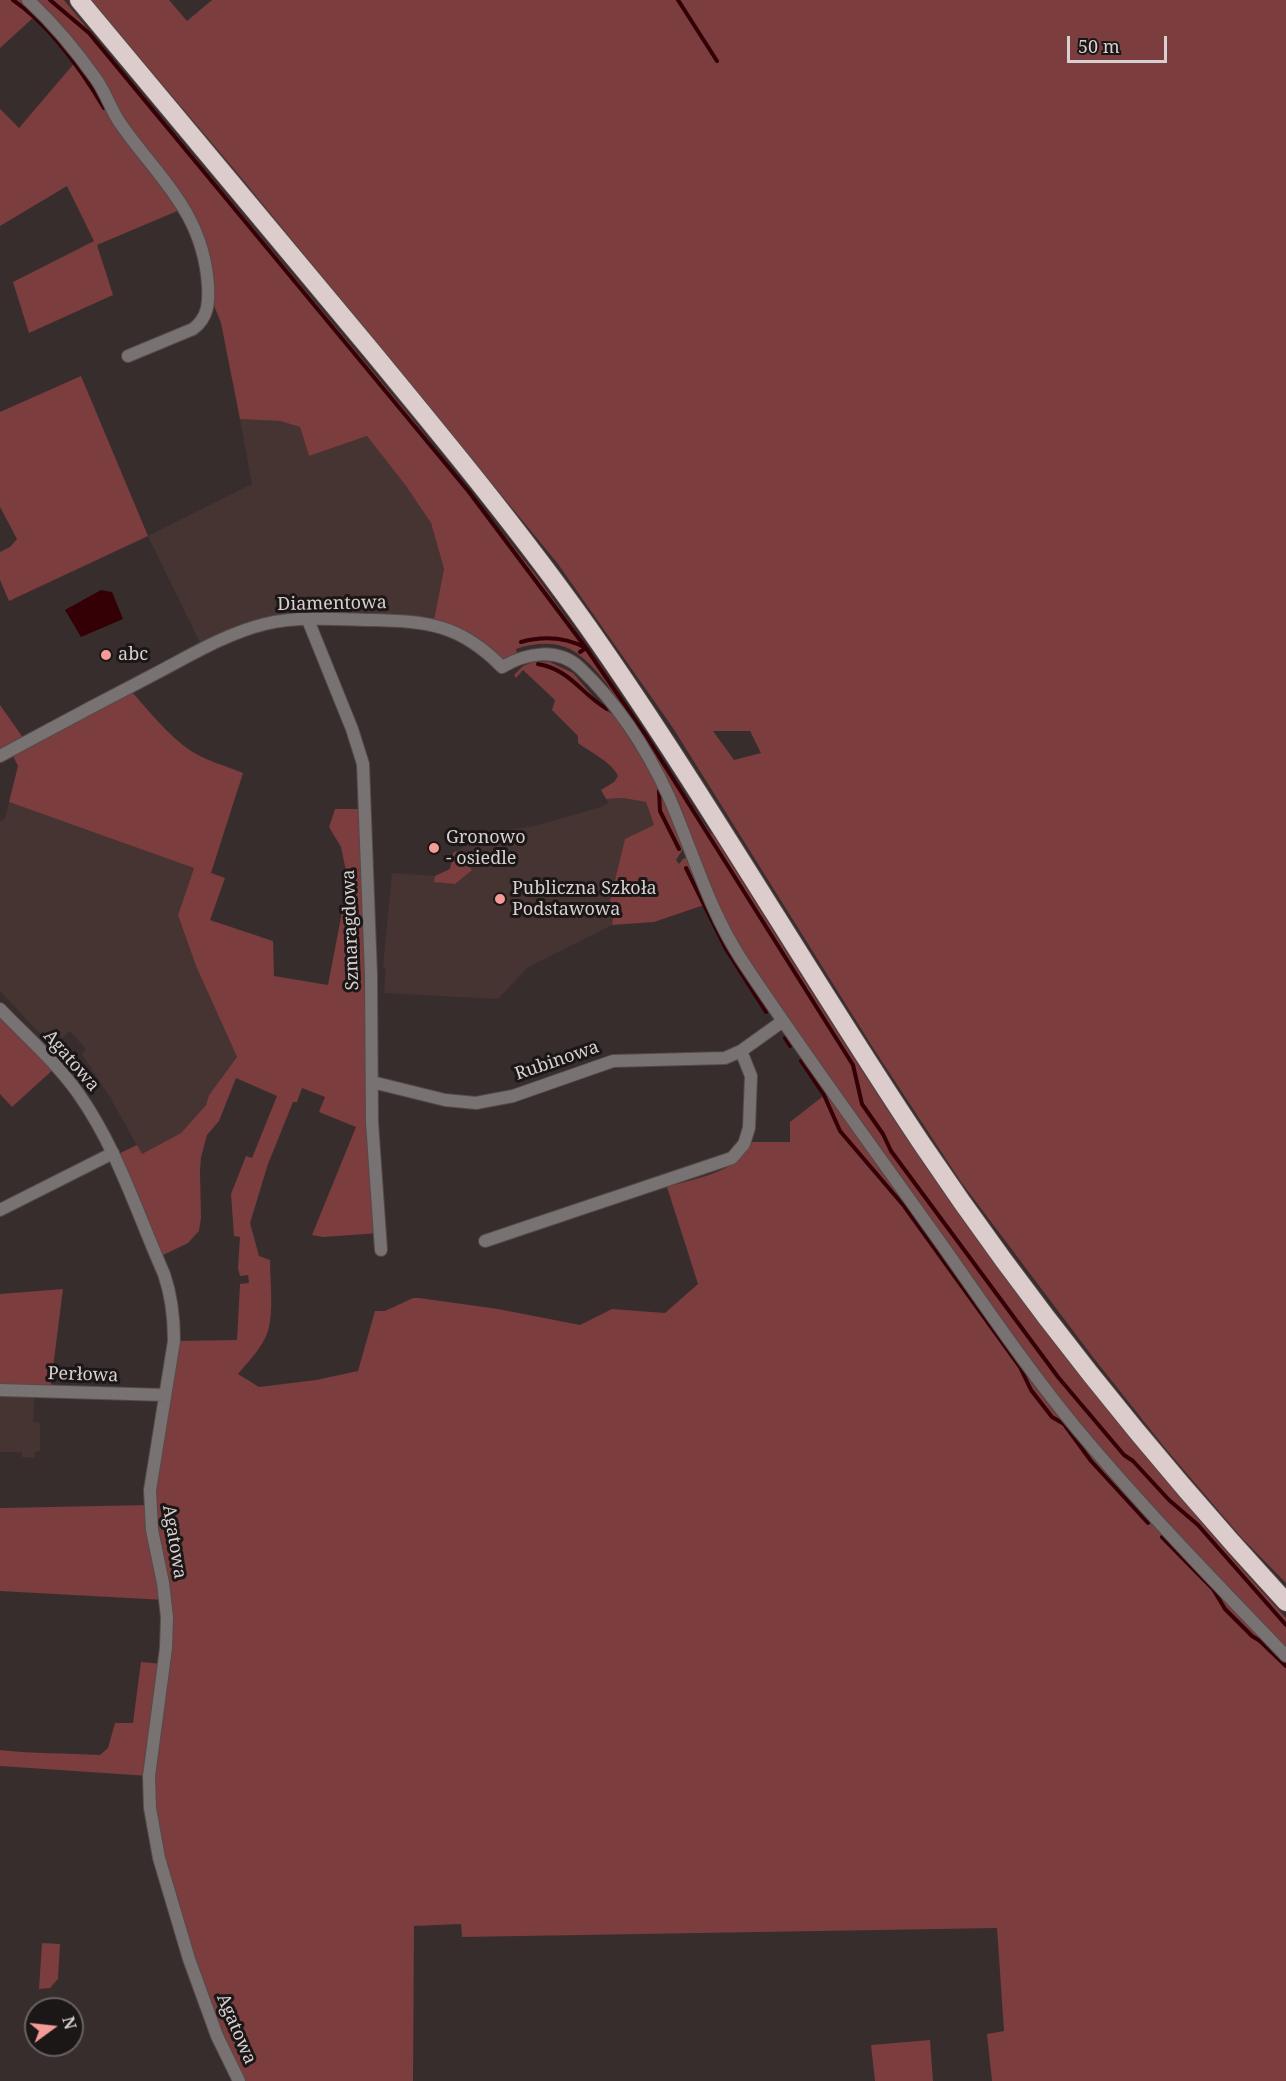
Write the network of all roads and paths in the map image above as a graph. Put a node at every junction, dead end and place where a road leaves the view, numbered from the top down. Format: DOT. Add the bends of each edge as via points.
graph roads {
  1 [pos="28,0"];
  2 [pos="80,0"];
  3 [pos="128,356"];
  4 [pos="308,620"];
  5 [pos="0,756"];
  6 [pos="0,1009"];
  7 [pos="783,1021"];
  8 [pos="741,1051"];
  9 [pos="372,1082"];
  10 [pos="113,1154"];
  11 [pos="0,1210"];
  12 [pos="485,1240"];
  13 [pos="381,1250"];
  14 [pos="0,1390"];
  15 [pos="165,1395"];
  16 [pos="1286,1602"];
  17 [pos="1286,1656"];
  18 [pos="239,2081"];
  1 -- 3 [label="street" via="97,80 119,122 180,200 195,228 207,268 209,295 200,324"];
  2 -- 16 [label="highway" via="534,553 642,704 869,1064 997,1250 1118,1409"];
  4 -- 5 [label="street, Diamentowa" via="262,625 215,643"];
  4 -- 7 [label="street, Diamentowa" via="399,620 432,625 465,636 501,667 518,658 548,654 577,665 625,720 657,772 710,903"];
  4 -- 9 [label="street, Szmaragdowa" via="363,764"];
  6 -- 10 [label="street, Agatowa" via="68,1080"];
  7 -- 8 [label="street, Rubinowa"];
  7 -- 17 [label="street" via="1056,1402 1131,1491"];
  8 -- 9 [label="street, Rubinowa" via="725,1058 612,1061 482,1103 456,1102"];
  8 -- 12 [label="street" via="752,1077 749,1128 744,1144 732,1158"];
  9 -- 13 [label="street, Szmaragdowa"];
  10 -- 11 [label="street"];
  10 -- 15 [label="street, Agatowa" via="170,1294 174,1341"];
  14 -- 15 [label="street, Perłowa"];
  15 -- 18 [label="street, Agatowa" via="150,1490 152,1530 167,1617 149,1776 150,1808 159,1858 193,1970 217,2036"];
}
